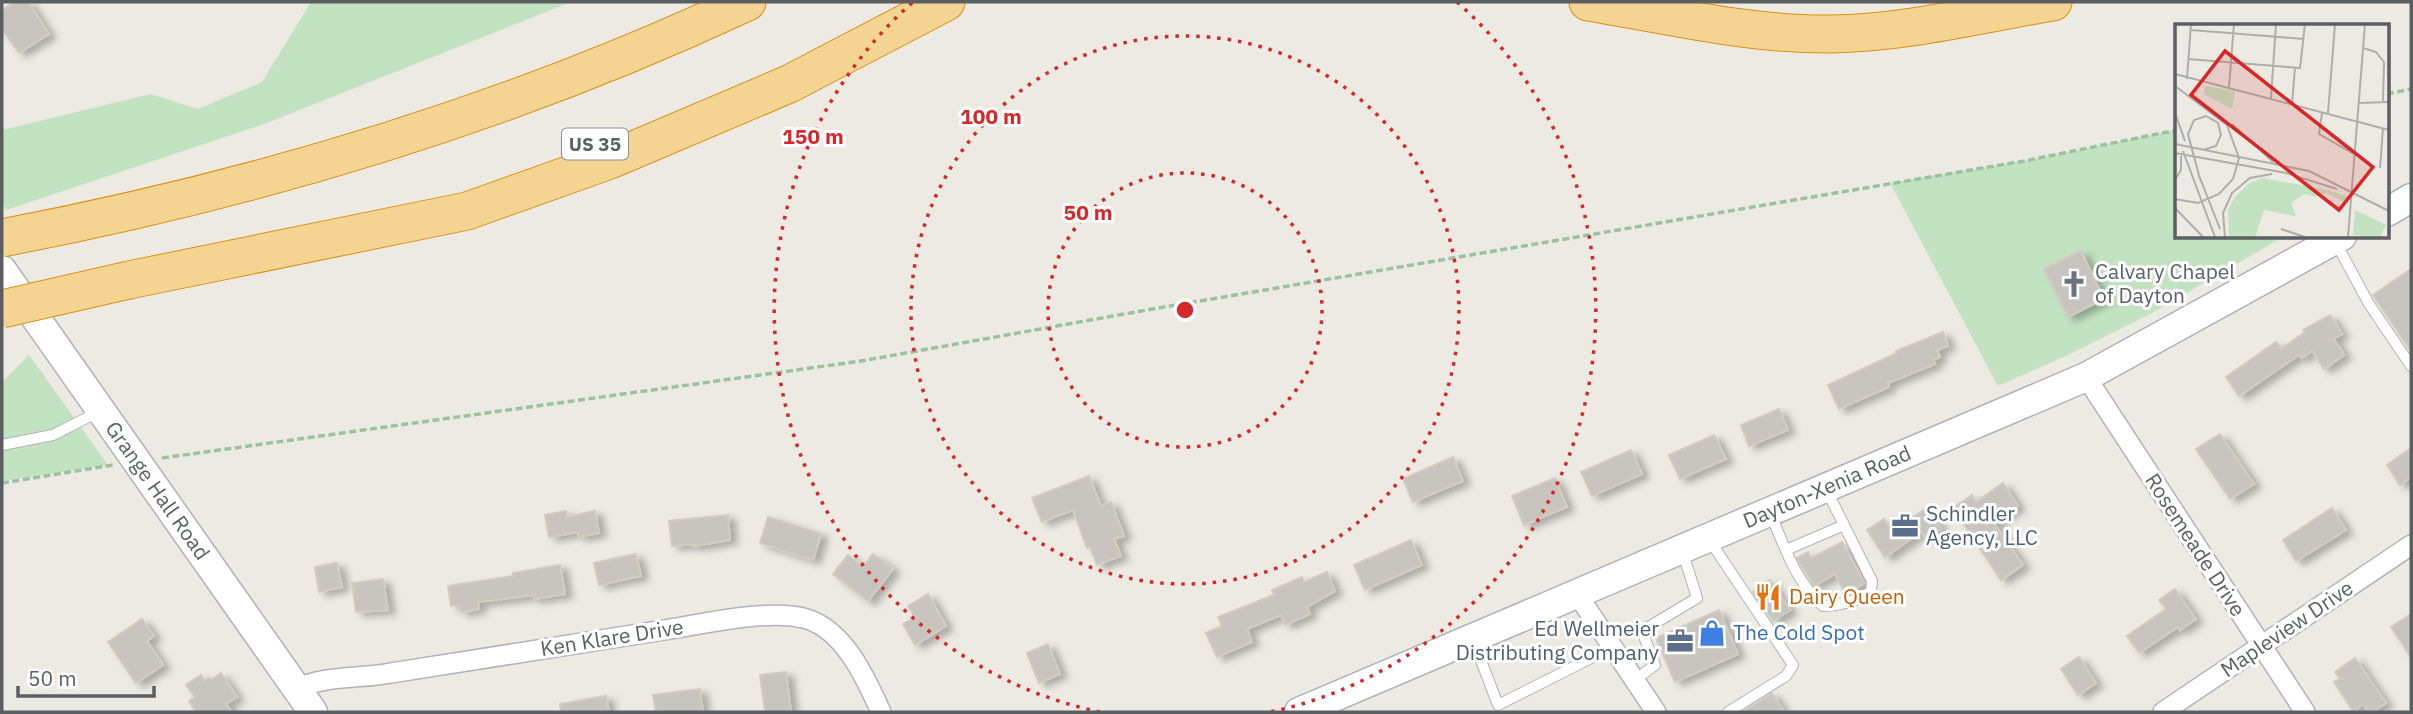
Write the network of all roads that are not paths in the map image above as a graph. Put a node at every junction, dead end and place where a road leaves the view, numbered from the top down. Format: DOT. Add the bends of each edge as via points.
graph roads {
  1 [pos="695,2"];
  2 [pos="747,2"];
  3 [pos="912,2"];
  4 [pos="946,2"];
  5 [pos="1588,2"];
  6 [pos="2053,2"];
  7 [pos="216,191"];
  8 [pos="2411,198"];
  9 [pos="2388,211"];
  10 [pos="2,238"];
  11 [pos="2338,238"];
  12 [pos="265,253"];
  13 [pos="2,270"];
  14 [pos="2,309"];
  15 [pos="2411,366"];
  16 [pos="2086,377"];
  17 [pos="101,410"];
  18 [pos="2,444"];
  19 [pos="1826,488"];
  20 [pos="1769,512"];
  21 [pos="1844,525"];
  22 [pos="1708,538"];
  23 [pos="2411,545"];
  24 [pos="1682,549"];
  25 [pos="1786,550"];
  26 [pos="1577,594"];
  27 [pos="1472,638"];
  28 [pos="2260,646"];
  29 [pos="1613,647"];
  30 [pos="1635,680"];
  31 [pos="305,701"];
  32 [pos="1308,710"];
  33 [pos="881,712"];
  34 [pos="1656,712"];
  35 [pos="1728,712"];
  36 [pos="2163,712"];
  37 [pos="2305,712"];
  1 -- 7 [label="highway" via="583,54"];
  2 -- 7 [label="highway" via="518,97"];
  3 -- 12 [label="highway, US 35" via="732,88 596,144 411,212"];
  4 -- 12 [label="highway" via="789,84 610,160 467,211"];
  5 -- 6 [label="highway" via="1746,29 1813,34 1885,31"];
  7 -- 10 [label="highway"];
  8 -- 9 [label="main road"];
  11 -- 15 [label="lane" via="2370,304"];
  11 -- 16 [label="main road, Dayton-Xenia Road"];
  12 -- 14 [label="highway, US 35, bridge"];
  13 -- 17 [label="main road, Grange Hall Road"];
  16 -- 19 [label="main road, Dayton-Xenia Road"];
  16 -- 28 [label="street, Rosemeade Drive"];
  17 -- 18 [label="lane" via="53,435"];
  17 -- 31 [label="main road, Grange Hall Road"];
  19 -- 20 [label="main road, Dayton-Xenia Road"];
  19 -- 21 [label="lane"];
  20 -- 22 [label="main road, Dayton-Xenia Road"];
  20 -- 25 [label="lane"];
  21 -- 25 [label="lane"];
  21 -- 25 [label="lane" via="1872,581 1871,592 1862,598 1823,606 1809,594"];
  22 -- 24 [label="main road, Dayton-Xenia Road"];
  22 -- 35 [label="lane" via="1793,665 1786,676"];
  23 -- 28 [label="street, Mapleview Drive"];
  24 -- 26 [label="main road, Dayton-Xenia Road"];
  24 -- 30 [label="lane" via="1697,598 1642,631 1655,665"];
  26 -- 27 [label="main road, Dayton-Xenia Road"];
  26 -- 29 [label="street"];
  27 -- 29 [label="lane" via="1498,705"];
  27 -- 32 [label="main road, Dayton-Xenia Road"];
  28 -- 36 [label="street, Mapleview Drive"];
  28 -- 37 [label="street, Rosemeade Drive"];
  29 -- 30 [label="street"];
  30 -- 34 [label="street"];
  31 -- 33 [label="street, Ken Klare Drive" via="311,683 789,615 809,620 832,634 862,674"];
}
